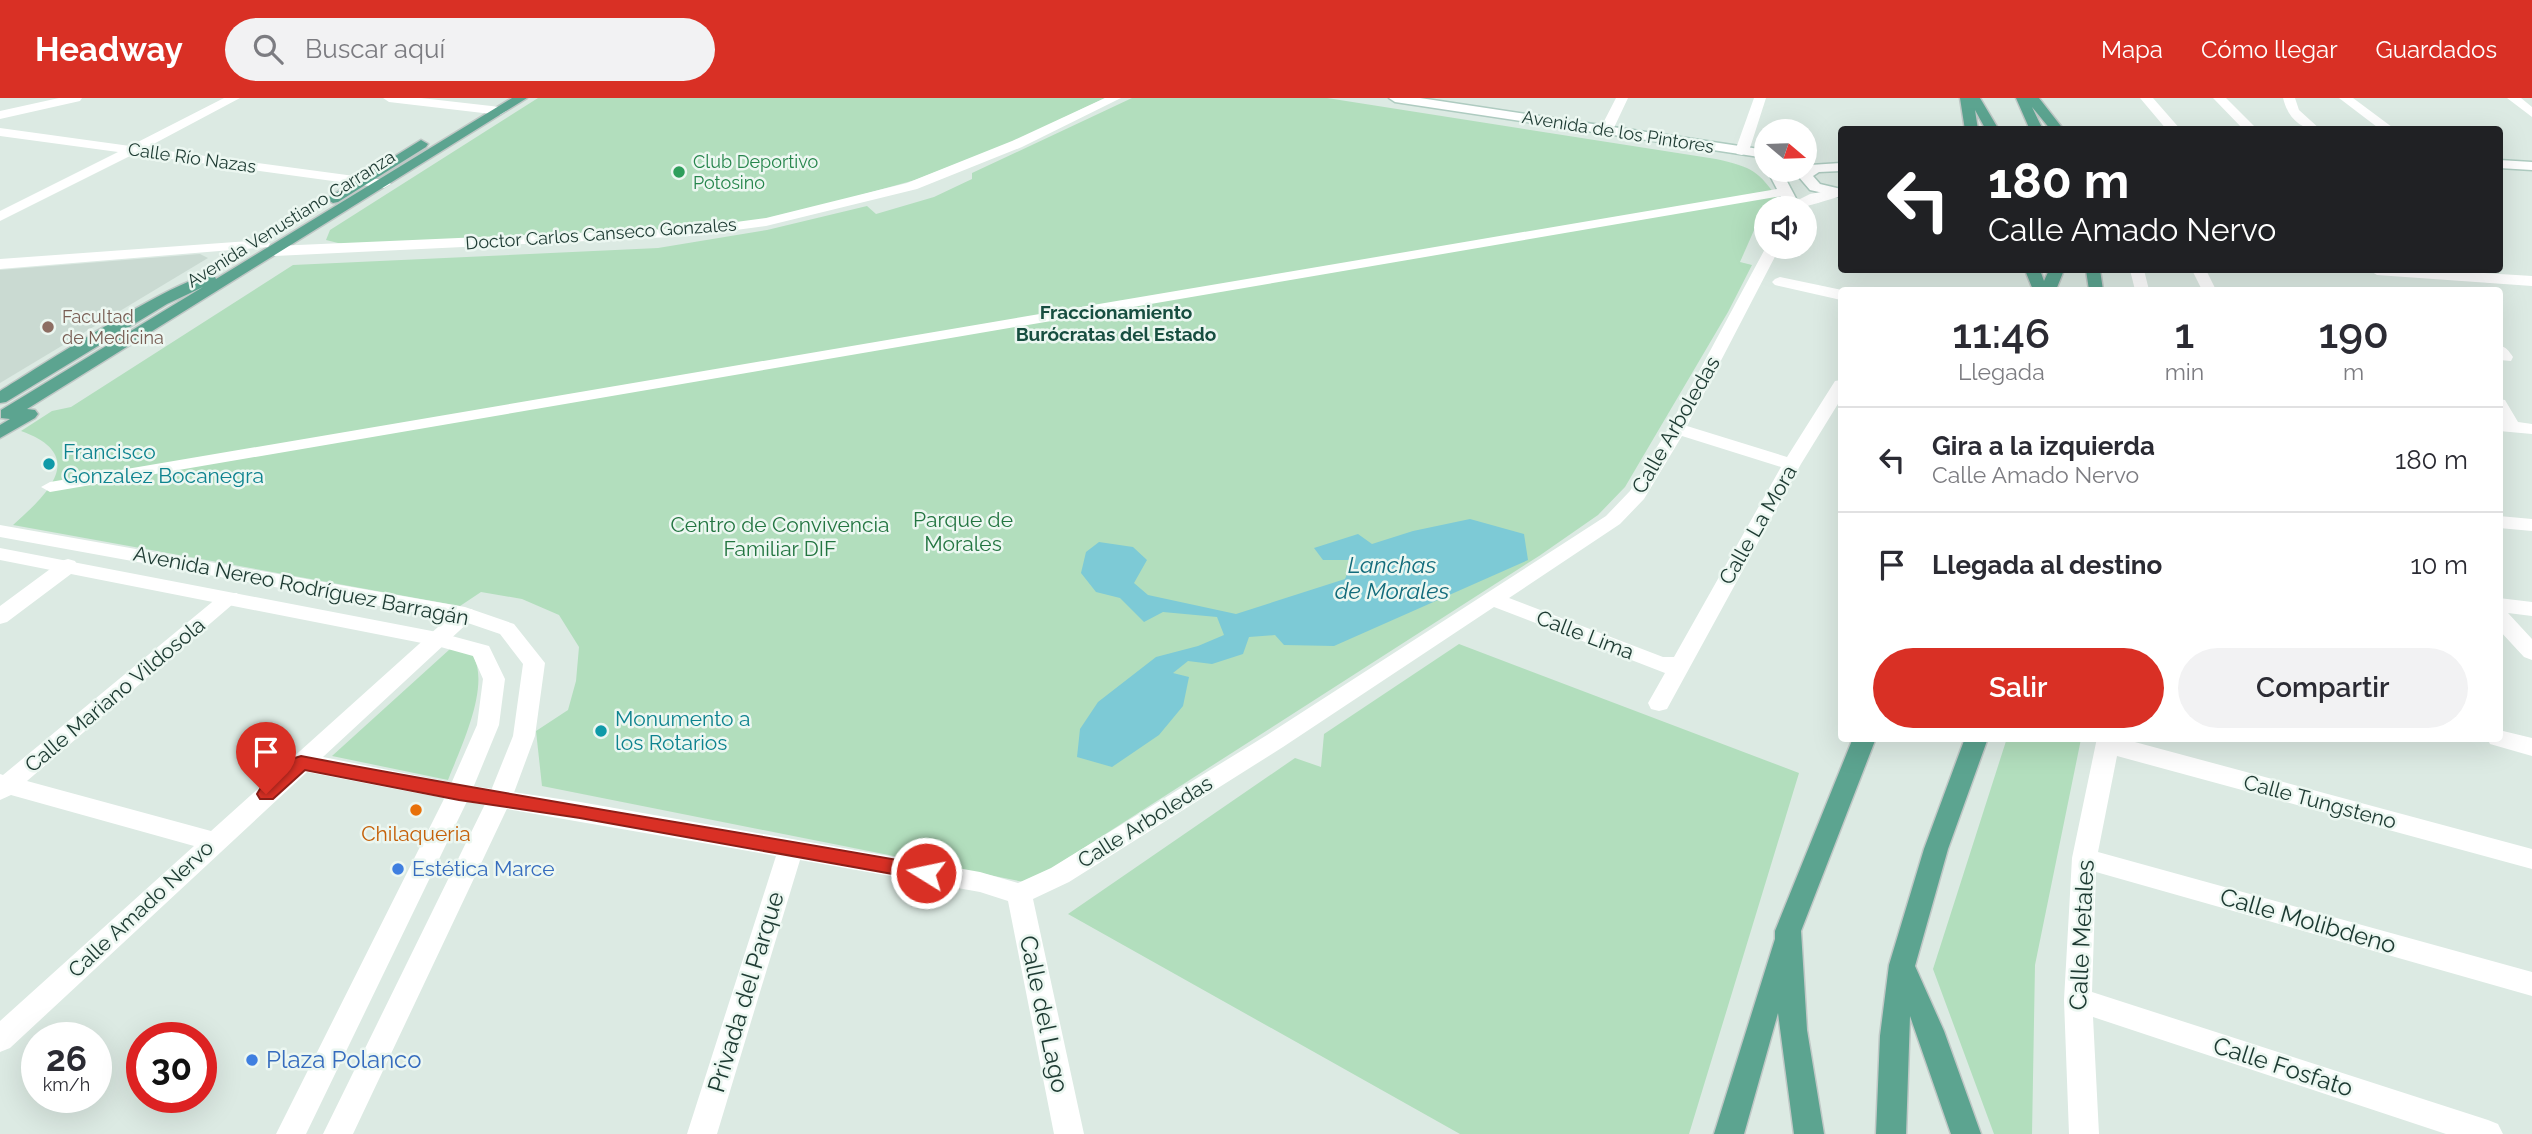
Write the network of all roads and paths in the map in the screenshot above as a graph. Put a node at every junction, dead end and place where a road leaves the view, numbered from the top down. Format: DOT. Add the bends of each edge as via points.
graph roads {
  1 [pos="76,98"];
  2 [pos="234,98"];
  3 [pos="388,98"];
  4 [pos="522,98"];
  5 [pos="1115,98"];
  6 [pos="1395,98"];
  7 [pos="1622,98"];
  8 [pos="1966,98"];
  9 [pos="1974,98"];
  10 [pos="2022,98"];
  11 [pos="2032,98"];
  12 [pos="2146,98"];
  13 [pos="2219,98"];
  14 [pos="2289,98"];
  15 [pos="2345,98"];
  16 [pos="2513,98"];
  17 [pos="1756,99"];
  18 [pos="1427,100"];
  19 [pos="498,105"];
  20 [pos="478,108"];
  21 [pos="2532,112"];
  22 [pos="0,115"];
  23 [pos="1971,126"];
  24 [pos="1991,126"];
  25 [pos="2035,126"];
  26 [pos="2055,126"];
  27 [pos="2171,126"];
  28 [pos="2248,126"];
  29 [pos="2310,126"];
  30 [pos="2384,126"];
  31 [pos="1605,131"];
  32 [pos="0,132"];
  33 [pos="131,150"];
  34 [pos="1742,150"];
  35 [pos="1754,153"];
  36 [pos="1817,163"];
  37 [pos="2503,164"];
  38 [pos="2532,166"];
  39 [pos="1817,167"];
  40 [pos="1836,167"];
  41 [pos="360,182"];
  42 [pos="1779,182"];
  43 [pos="1809,182"];
  44 [pos="384,184"];
  45 [pos="1783,192"];
  46 [pos="1838,193"];
  47 [pos="1838,193"];
  48 [pos="1785,196"];
  49 [pos="1817,197"];
  50 [pos="0,217"];
  51 [pos="269,248"];
  52 [pos="1767,259"];
  53 [pos="0,264"];
  54 [pos="240,273"];
  55 [pos="2412,273"];
  56 [pos="2436,275"];
  57 [pos="211,277"];
  58 [pos="2532,281"];
  59 [pos="1780,282"];
  60 [pos="2446,287"];
  61 [pos="1838,294"];
  62 [pos="1838,390"];
  63 [pos="0,398"];
  64 [pos="3,412"];
  65 [pos="2505,427"];
  66 [pos="1677,429"];
  67 [pos="2532,429"];
  68 [pos="0,433"];
  69 [pos="1792,464"];
  70 [pos="50,487"];
  71 [pos="2503,522"];
  72 [pos="2532,526"];
  73 [pos="0,531"];
  74 [pos="0,554"];
  75 [pos="68,566"];
  76 [pos="229,598"];
  77 [pos="1493,599"];
  78 [pos="2503,605"];
  79 [pos="2532,609"];
  80 [pos="465,614"];
  81 [pos="0,617"];
  82 [pos="2503,621"];
  83 [pos="437,639"];
  84 [pos="2532,652"];
  85 [pos="1678,665"];
  86 [pos="1659,703"];
  87 [pos="2503,739"];
  88 [pos="1863,742"];
  89 [pos="1976,742"];
  90 [pos="2108,742"];
  91 [pos="2532,747"];
  92 [pos="301,762"];
  93 [pos="2,786"];
  94 [pos="459,793"];
  95 [pos="500,798"];
  96 [pos="214,842"];
  97 [pos="791,849"];
  98 [pos="2084,858"];
  99 [pos="2532,859"];
  100 [pos="1019,894"];
  101 [pos="1788,931"];
  102 [pos="1902,965"];
  103 [pos="2532,984"];
  104 [pos="2078,1000"];
  105 [pos="0,1039"];
  106 [pos="1804,1126"];
  107 [pos="291,1134"];
  108 [pos="338,1134"];
  109 [pos="702,1134"];
  110 [pos="1069,1134"];
  111 [pos="1729,1134"];
  112 [pos="1891,1134"];
  113 [pos="1966,1134"];
  114 [pos="2084,1134"];
  115 [pos="2488,1134"];
  1 -- 22 [label="street"];
  2 -- 33 [label="street"];
  3 -- 20 [label="street"];
  4 -- 19 [label="main road, Avenida Venustiano Carranza"];
  5 -- 51 [label="street, Doctor Carlos Canseco Gonzales" via="912,186 766,222 677,233"];
  6 -- 18 [label="street, Avenida de los Pintores"];
  7 -- 31 [label="street"];
  8 -- 23 [label="main road"];
  9 -- 24 [label="main road"];
  10 -- 25 [label="main road"];
  11 -- 26 [label="main road"];
  12 -- 27 [label="street"];
  13 -- 28 [label="street"];
  14 -- 29 [label="street" via="2293,112"];
  15 -- 30 [label="street"];
  16 -- 21 [label="street"];
  17 -- 34 [label="street"];
  18 -- 31 [label="street, Avenida de los Pintores"];
  19 -- 20 [label="main road, Avenida Venustiano Carranza"];
  19 -- 44 [label="main road, Avenida Venustiano Carranza"];
  20 -- 41 [label="main road, Avenida Venustiano Carranza"];
  31 -- 34 [label="street, Avenida de los Pintores"];
  32 -- 33 [label="street, Calle Río Nazas"];
  33 -- 41 [label="street, Calle Río Nazas"];
  33 -- 50 [label="street"];
  34 -- 35 [label="street, Avenida de los Pintores"];
  36 -- 40 [label="street"];
  37 -- 38 [label="street"];
  39 -- 40 [label="street"];
  41 -- 44 [label="street, Calle Río Nazas"];
  41 -- 51 [label="main road, Avenida Venustiano Carranza"];
  42 -- 45 [label="street"];
  43 -- 46 [label="street"];
  44 -- 51 [label="main road, Avenida Venustiano Carranza"];
  45 -- 48 [label="street"];
  45 -- 70 [label="street"];
  47 -- 49 [label="street"];
  51 -- 53 [label="street, Doctor Carlos Canseco Gonzales"];
  51 -- 54 [label="main road, Avenida Venustiano Carranza"];
  51 -- 57 [label="main road, Avenida Venustiano Carranza"];
  52 -- 66 [label="street, Calle Arboledas"];
  54 -- 64 [label="main road, Avenida Venustiano Carranza"];
  54 -- 68 [label="main road" via="196,307"];
  55 -- 56 [label="street"];
  56 -- 58 [label="street"];
  56 -- 60 [label="street"];
  57 -- 63 [label="main road" via="161,301"];
  57 -- 64 [label="main road, Avenida Venustiano Carranza"];
  59 -- 61 [label="street"];
  62 -- 69 [label="street, Calle La Mora"];
  65 -- 67 [label="street"];
  66 -- 69 [label="street"];
  66 -- 77 [label="street, Calle Arboledas" via="1637,495 1613,520"];
  69 -- 85 [label="street, Calle La Mora"];
  71 -- 72 [label="street"];
  73 -- 80 [label="street, Avenida Nereo Rodríguez Barragán"];
  74 -- 75 [label="street, Avenida Nereo Rodríguez Barragán"];
  75 -- 76 [label="street, Avenida Nereo Rodríguez Barragán"];
  75 -- 81 [label="street"];
  76 -- 83 [label="street, Avenida Nereo Rodríguez Barragán"];
  76 -- 93 [label="street, Calle Mariano Vildosola"];
  77 -- 85 [label="street, Calle Lima" via="1661,665"];
  77 -- 100 [label="street, Calle Arboledas" via="1060,875"];
  78 -- 79 [label="street"];
  80 -- 83 [label="street, Calle Amado Nervo"];
  80 -- 95 [label="street, Avenida Nereo Rodríguez Barragán" via="507,629 534,663 523,736"];
  82 -- 84 [label="street"];
  83 -- 92 [label="street, Calle Amado Nervo"];
  83 -- 94 [label="street, Avenida Nereo Rodríguez Barragán" via="481,651 494,678 488,725"];
  85 -- 86 [label="street, Calle La Mora"];
  87 -- 91 [label="street"];
  88 -- 101 [label="main road"];
  89 -- 102 [label="main road" via="1936,849"];
  90 -- 98 [label="street, Calle Metales"];
  90 -- 99 [label="street, Calle Tungsteno"];
  92 -- 94 [label="street"];
  92 -- 96 [label="street, Calle Amado Nervo"];
  93 -- 96 [label="street"];
  94 -- 95 [label="street"];
  94 -- 107 [label="street, Avenida Nereo Rodríguez Barragán"];
  95 -- 97 [label="street"];
  95 -- 108 [label="street, Avenida Nereo Rodríguez Barragán"];
  96 -- 105 [label="street, Calle Amado Nervo"];
  97 -- 100 [label="street" via="980,882"];
  97 -- 109 [label="street, Privada del Parque"];
  98 -- 103 [label="street, Calle Molibdeno"];
  98 -- 104 [label="street, Calle Metales"];
  100 -- 110 [label="street, Calle del Lago"];
  101 -- 106 [label="main road"];
  101 -- 111 [label="main road"];
  102 -- 112 [label="main road"];
  102 -- 113 [label="main road"];
  104 -- 114 [label="street, Calle Metales"];
  104 -- 115 [label="street, Calle Fosfato"];
}
